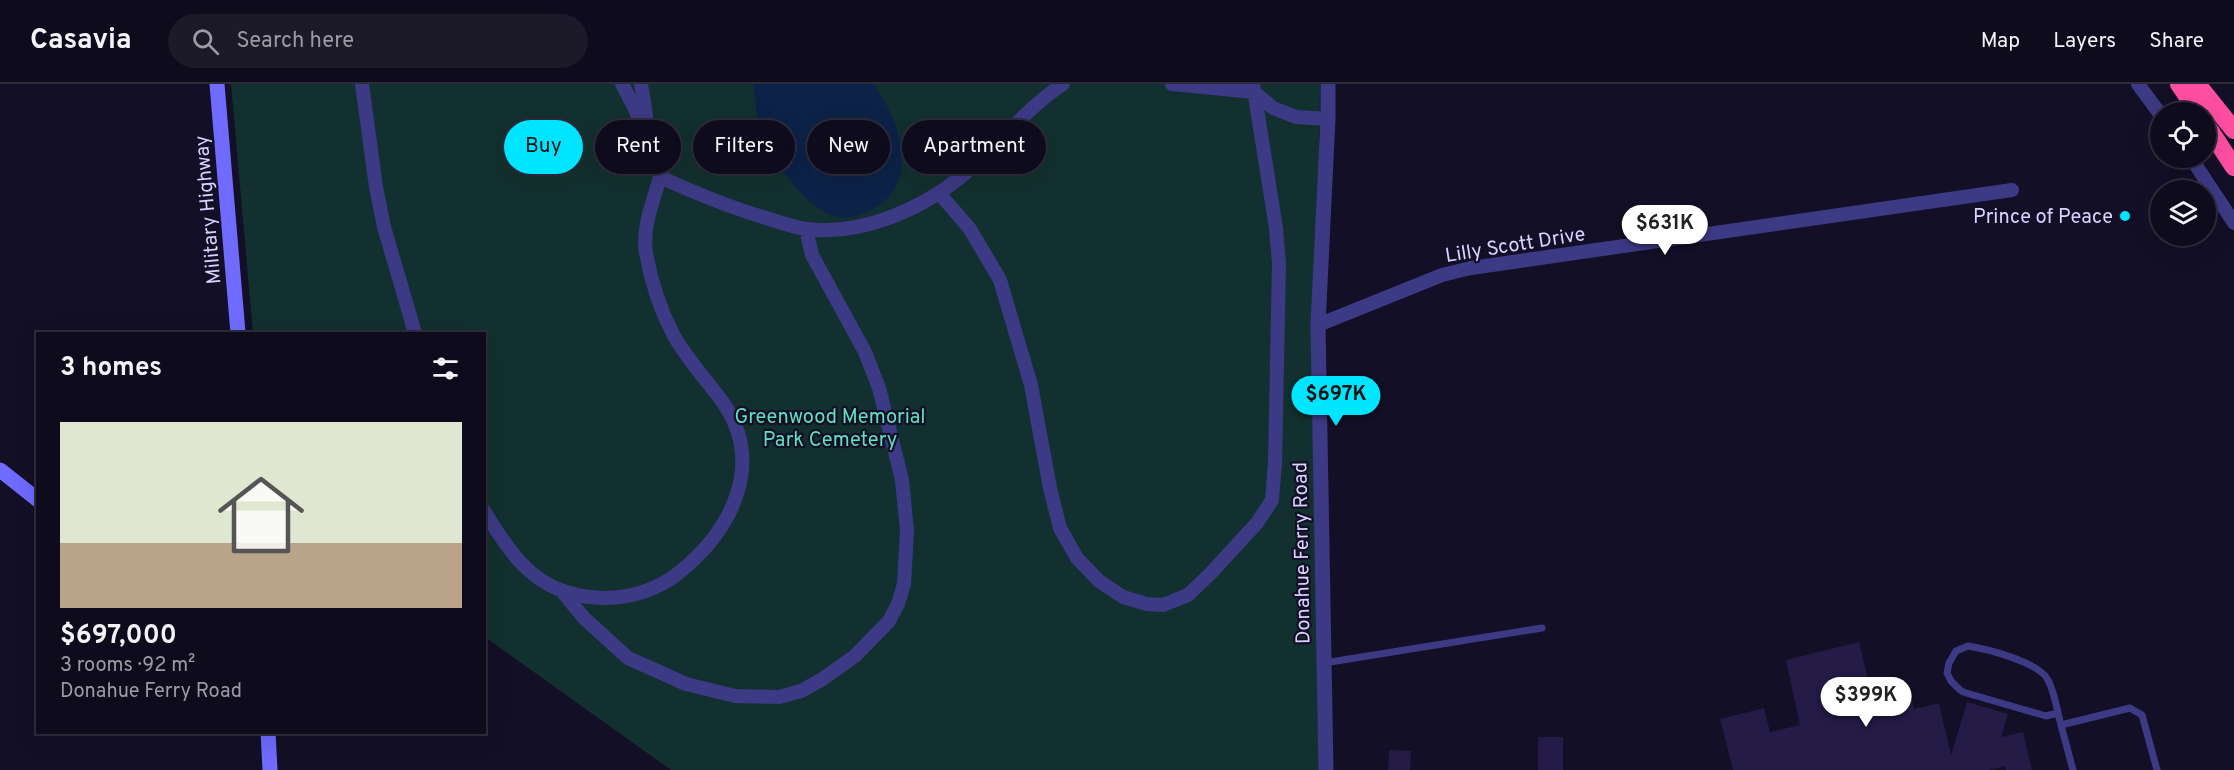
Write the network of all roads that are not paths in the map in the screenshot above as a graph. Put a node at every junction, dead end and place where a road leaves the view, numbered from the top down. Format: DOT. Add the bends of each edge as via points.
graph roads {
  1 [pos="217,84"];
  2 [pos="362,84"];
  3 [pos="622,84"];
  4 [pos="641,84"];
  5 [pos="1063,84"];
  6 [pos="1172,84"];
  7 [pos="1328,84"];
  8 [pos="2138,84"];
  9 [pos="2179,84"];
  10 [pos="2197,84"];
  11 [pos="1254,88"];
  12 [pos="2151,102"];
  13 [pos="2191,102"];
  14 [pos="1328,119"];
  15 [pos="641,120"];
  16 [pos="647,120"];
  17 [pos="2234,130"];
  18 [pos="2216,140"];
  19 [pos="2234,167"];
  20 [pos="2198,168"];
  21 [pos="659,174"];
  22 [pos="660,177"];
  23 [pos="2012,190"];
  24 [pos="939,193"];
  25 [pos="2234,223"];
  26 [pos="806,229"];
  27 [pos="1318,325"];
  28 [pos="238,332"];
  29 [pos="415,332"];
  30 [pos="0,470"];
  31 [pos="36,498"];
  32 [pos="486,514"];
  33 [pos="561,590"];
  34 [pos="1542,628"];
  35 [pos="1324,663"];
  36 [pos="2058,713"];
  37 [pos="2061,725"];
  38 [pos="268,734"];
  39 [pos="270,770"];
  40 [pos="1326,770"];
  41 [pos="2073,770"];
  42 [pos="2157,770"];
  1 -- 28 [label="main road, Military Highway"];
  2 -- 29 [label="street" via="384,227"];
  3 -- 15 [label="street"];
  4 -- 16 [label="street"];
  5 -- 24 [label="street"];
  6 -- 11 [label="street"];
  7 -- 14 [label="street, Donahue Ferry Road"];
  8 -- 12 [label="street"];
  9 -- 13 [label="highway"];
  10 -- 17 [label="highway"];
  11 -- 14 [label="street" via="1273,108 1296,117"];
  11 -- 24 [label="street" via="1279,264 1272,500 1257,523 1211,573 1188,595 1164,605 1123,597 1099,581 1077,558 1060,528 1031,385 1000,280 970,229"];
  14 -- 27 [label="street, Donahue Ferry Road"];
  18 -- 19 [label="highway"];
  20 -- 25 [label="street"];
  21 -- 22 [label="street"];
  22 -- 26 [label="street" via="708,199"];
  22 -- 33 [label="street" via="647,220 646,250 653,285 674,335 735,425 742,473 736,501 708,546 671,579 629,596 605,599"];
  23 -- 27 [label="street, Lilly Scott Drive" via="1471,268 1442,275"];
  24 -- 26 [label="street" via="868,224"];
  26 -- 33 [label="street" via="812,255 865,352 879,388 902,480 906,531 904,584 889,621 855,656 801,691 779,697 735,696 686,684 628,658 584,618"];
  27 -- 35 [label="street, Donahue Ferry Road"];
  30 -- 31 [label="main road"];
  32 -- 33 [label="street" via="525,569"];
  34 -- 35 [label="lane"];
  35 -- 40 [label="street, Donahue Ferry Road"];
  36 -- 36 [label="lane" via="2048,679 2027,663 1968,646 1951,657 1947,673 1964,692 2046,716"];
  36 -- 37 [label="lane"];
  37 -- 41 [label="lane"];
  37 -- 42 [label="lane" via="2130,708 2136,710 2142,715"];
  38 -- 39 [label="main road"];
}
